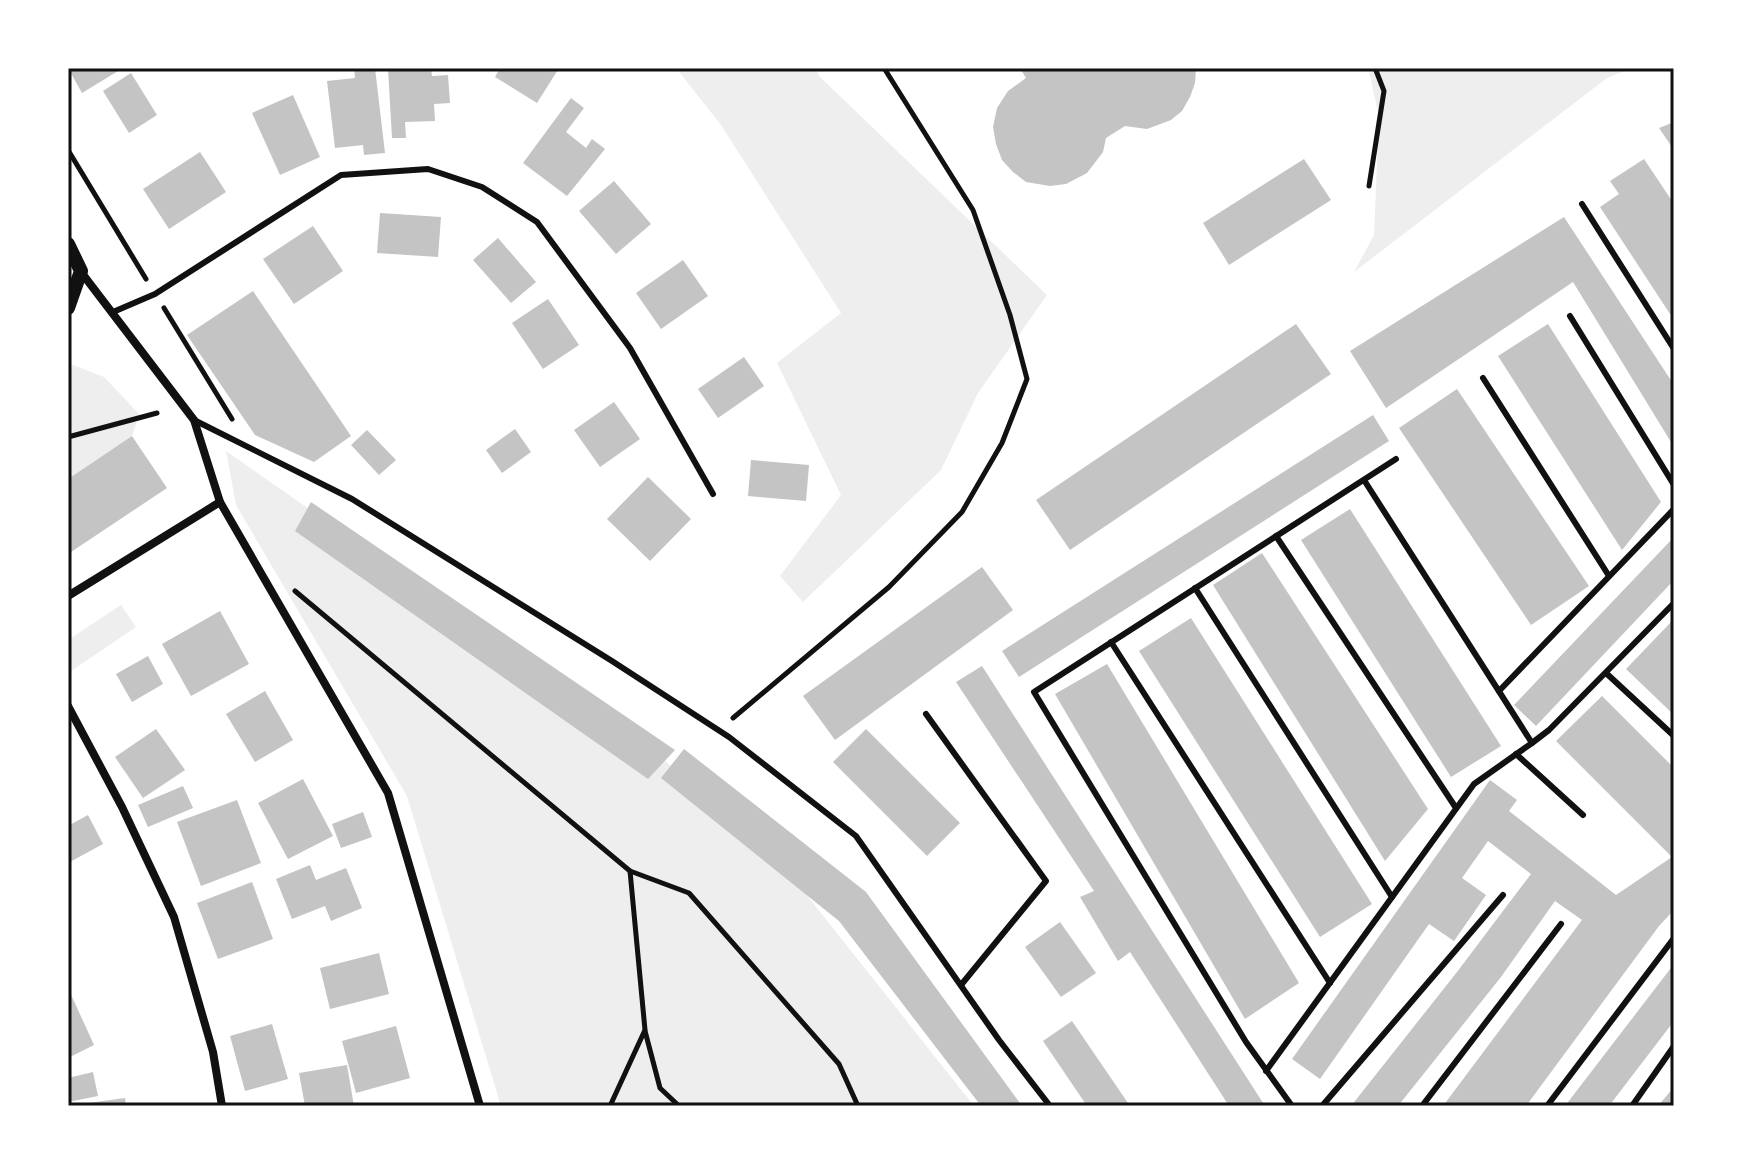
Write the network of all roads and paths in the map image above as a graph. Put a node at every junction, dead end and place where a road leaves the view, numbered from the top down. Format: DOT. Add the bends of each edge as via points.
graph roads {
  1 [pos="1375,68"];
  2 [pos="68,150"];
  3 [pos="1369,186"];
  4 [pos="1582,204"];
  5 [pos="68,244"];
  6 [pos="81,271"];
  7 [pos="155,294"];
  8 [pos="68,308"];
  9 [pos="113,312"];
  10 [pos="1570,316"];
  11 [pos="1674,349"];
  12 [pos="1483,378"];
  13 [pos="157,413"];
  14 [pos="194,420"];
  15 [pos="68,437"];
  16 [pos="1396,459"];
  17 [pos="1364,480"];
  18 [pos="1674,485"];
  19 [pos="713,494"];
  20 [pos="220,502"];
  21 [pos="1674,509"];
  22 [pos="1276,536"];
  23 [pos="1609,576"];
  24 [pos="287,585"];
  25 [pos="1195,588"];
  26 [pos="68,596"];
  27 [pos="1674,603"];
  28 [pos="1111,642"];
  29 [pos="1606,673"];
  30 [pos="1499,691"];
  31 [pos="68,706"];
  32 [pos="926,714"];
  33 [pos="1674,736"];
  34 [pos="1532,743"];
  35 [pos="1516,754"];
  36 [pos="1456,808"];
  37 [pos="1583,815"];
  38 [pos="630,871"];
  39 [pos="1503,895"];
  40 [pos="1392,897"];
  41 [pos="1561,924"];
  42 [pos="1674,938"];
  43 [pos="1330,983"];
  44 [pos="961,985"];
  45 [pos="645,1030"];
  46 [pos="1674,1046"];
  47 [pos="1266,1071"];
  48 [pos="222,1106"];
  49 [pos="480,1106"];
  50 [pos="610,1106"];
  51 [pos="679,1106"];
  52 [pos="858,1106"];
  53 [pos="1050,1106"];
  54 [pos="1292,1106"];
  55 [pos="1322,1106"];
  56 [pos="1422,1106"];
  57 [pos="1547,1106"];
  58 [pos="1632,1106"];
  1 -- 3 [label="path" via="1384,91"];
  2 -- 7 [label="path"];
  4 -- 11 [label="lane"];
  5 -- 6 [label="street"];
  6 -- 8 [label="street"];
  6 -- 9 [label="street"];
  7 -- 9 [label="lane"];
  7 -- 19 [label="lane" via="341,175 428,169 482,187 537,222 630,348"];
  9 -- 14 [label="street"];
  10 -- 18 [label="lane"];
  12 -- 23 [label="lane"];
  13 -- 15 [label="path"];
  14 -- 20 [label="street"];
  14 -- 44 [label="lane" via="352,499 729,737 856,836"];
  16 -- 17 [label="lane"];
  17 -- 22 [label="lane"];
  17 -- 30 [label="lane"];
  20 -- 26 [label="street"];
  20 -- 49 [label="street" via="388,793"];
  21 -- 23 [label="lane"];
  22 -- 25 [label="lane"];
  22 -- 36 [label="lane"];
  23 -- 30 [label="lane"];
  24 -- 38 [label="path"];
  25 -- 28 [label="lane"];
  25 -- 40 [label="lane"];
  27 -- 29 [label="lane"];
  28 -- 43 [label="lane"];
  28 -- 47 [label="lane" via="1034,692"];
  29 -- 33 [label="lane"];
  29 -- 34 [label="lane"];
  30 -- 34 [label="lane"];
  31 -- 48 [label="street" via="174,917 213,1052"];
  32 -- 44 [label="lane" via="1046,881"];
  34 -- 35 [label="lane"];
  35 -- 36 [label="lane" via="1474,784"];
  35 -- 37 [label="lane"];
  36 -- 40 [label="lane"];
  38 -- 45 [label="path"];
  38 -- 52 [label="path" via="689,893 839,1064"];
  39 -- 55 [label="lane"];
  40 -- 43 [label="lane"];
  41 -- 56 [label="lane"];
  42 -- 57 [label="lane"];
  43 -- 47 [label="lane"];
  44 -- 53 [label="lane"];
  45 -- 50 [label="path"];
  45 -- 51 [label="path" via="660,1088"];
  46 -- 58 [label="lane"];
  47 -- 54 [label="lane"];
}
